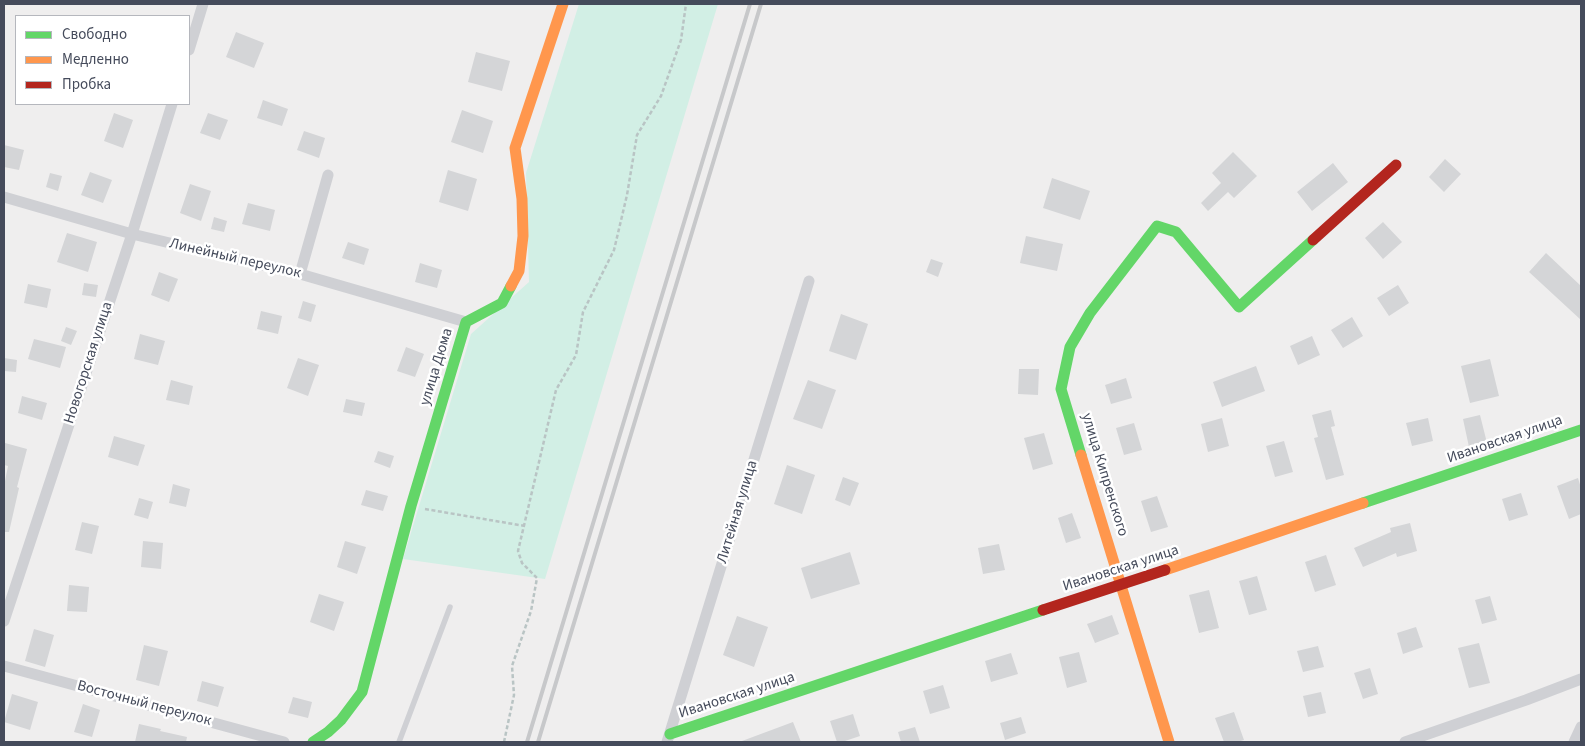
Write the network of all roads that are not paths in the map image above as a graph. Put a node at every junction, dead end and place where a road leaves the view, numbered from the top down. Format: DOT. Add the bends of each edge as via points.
graph roads {
  1 [pos="203,4"];
  2 [pos="563,4"];
  3 [pos="190,47"];
  4 [pos="172,105"];
  5 [pos="1396,165"];
  6 [pos="328,175"];
  7 [pos="4,197"];
  8 [pos="132,234"];
  9 [pos="300,274"];
  10 [pos="809,281"];
  11 [pos="466,322"];
  12 [pos="1581,430"];
  13 [pos="1122,584"];
  14 [pos="450,607"];
  15 [pos="4,621"];
  16 [pos="4,666"];
  17 [pos="1581,678"];
  18 [pos="1581,727"];
  19 [pos="668,738"];
  20 [pos="284,742"];
  21 [pos="313,742"];
  22 [pos="398,742"];
  23 [pos="1169,742"];
  24 [pos="1405,742"];
  25 [pos="1574,742"];
  1 -- 3 [label="street"];
  2 -- 11 [label="street, улица Дюма" via="516,148 523,236 519,270 502,303"];
  4 -- 8 [label="street, Новогорская улица"];
  5 -- 13 [label="street, улица Кипренского" via="1240,307 1176,232 1157,226 1090,314 1070,347 1061,389"];
  6 -- 9 [label="street"];
  7 -- 8 [label="street, Линейный переулок"];
  8 -- 9 [label="street, Линейный переулок"];
  8 -- 15 [label="street, Новогорская улица"];
  9 -- 11 [label="street, Линейный переулок"];
  10 -- 19 [label="street, Литейная улица"];
  11 -- 21 [label="street, улица Дюма" via="410,506 362,692 346,717"];
  12 -- 13 [label="street, Ивановская улица"];
  13 -- 19 [label="street, Ивановская улица"];
  13 -- 23 [label="street, улица Кипренского"];
  14 -- 22 [label="lane"];
  16 -- 20 [label="street, Восточный переулок"];
  17 -- 24 [label="street"];
  18 -- 25 [label="street"];
}
